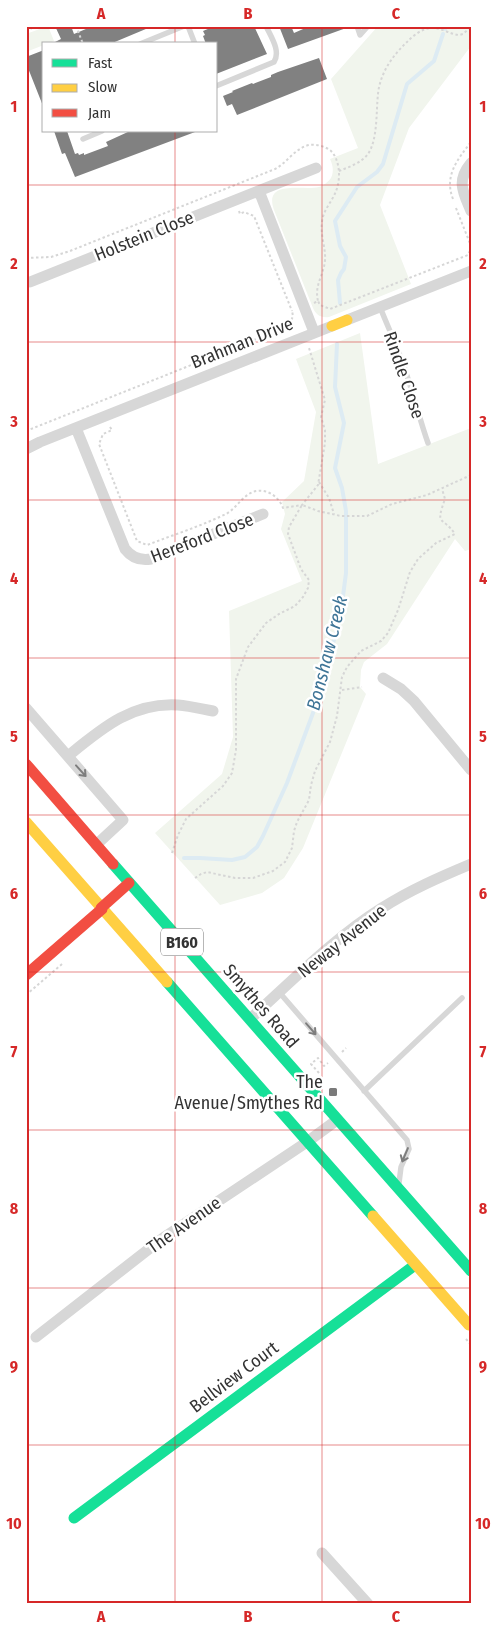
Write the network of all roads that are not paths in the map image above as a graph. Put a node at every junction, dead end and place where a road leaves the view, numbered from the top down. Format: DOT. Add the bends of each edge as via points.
graph roads {
  1 [pos="184,26"];
  2 [pos="188,26"];
  3 [pos="266,26"];
  4 [pos="356,26"];
  5 [pos="368,26"];
  6 [pos="145,42"];
  7 [pos="194,42"];
  8 [pos="218,85"];
  9 [pos="100,132"];
  10 [pos="84,139"];
  11 [pos="471,163"];
  12 [pos="316,168"];
  13 [pos="259,191"];
  14 [pos="471,211"];
  15 [pos="471,271"];
  16 [pos="30,282"];
  17 [pos="380,307"];
  18 [pos="310,334"];
  19 [pos="76,428"];
  20 [pos="428,443"];
  21 [pos="26,449"];
  22 [pos="263,514"];
  23 [pos="383,678"];
  24 [pos="26,708"];
  25 [pos="213,711"];
  26 [pos="68,756"];
  27 [pos="26,764"];
  28 [pos="471,770"];
  29 [pos="26,822"];
  30 [pos="96,845"];
  31 [pos="471,864"];
  32 [pos="129,883"];
  33 [pos="102,909"];
  34 [pos="26,975"];
  35 [pos="279,992"];
  36 [pos="462,998"];
  37 [pos="250,1019"];
  38 [pos="364,1091"];
  39 [pos="337,1120"];
  40 [pos="308,1142"];
  41 [pos="399,1189"];
  42 [pos="415,1265"];
  43 [pos="471,1271"];
  44 [pos="469,1325"];
  45 [pos="36,1337"];
  46 [pos="74,1518"];
  47 [pos="322,1553"];
  48 [pos="368,1604"];
  1 -- 6 [label="lane"];
  2 -- 7 [label="lane"];
  3 -- 8 [label="lane" via="277,52 274,62"];
  4 -- 5 [label="lane" via="360,35"];
  9 -- 10 [label="lane"];
  11 -- 14 [label="street" via="463,176 462,186"];
  12 -- 13 [label="street, Holstein Close"];
  13 -- 16 [label="street, Holstein Close"];
  13 -- 18 [label="street" via="304,307"];
  15 -- 17 [label="street, Brahman Drive"];
  17 -- 18 [label="street, Brahman Drive"];
  17 -- 20 [label="lane, Rindle Close" via="407,375"];
  18 -- 19 [label="street, Brahman Drive"];
  19 -- 21 [label="street, Brahman Drive"];
  19 -- 22 [label="street, Hereford Close" via="125,549 135,558 151,559"];
  23 -- 28 [label="street" via="414,701"];
  24 -- 26 [label="street"];
  25 -- 26 [label="street" via="172,705 138,711 107,724"];
  26 -- 30 [label="street, one-way" via="123,820"];
  27 -- 30 [label="street, Smythes Road / B160"];
  29 -- 33 [label="street"];
  30 -- 32 [label="street, Smythes Road / B160"];
  31 -- 35 [label="street, Neway Avenue" via="380,909 348,932"];
  32 -- 33 [label="street"];
  32 -- 37 [label="street, Smythes Road / B160"];
  33 -- 34 [label="street"];
  33 -- 40 [label="street"];
  35 -- 37 [label="street, Neway Avenue"];
  35 -- 38 [label="lane, one-way"];
  36 -- 38 [label="lane"];
  37 -- 39 [label="street, Smythes Road / B160"];
  38 -- 41 [label="lane, one-way" via="408,1143"];
  39 -- 40 [label="street, The Avenue"];
  39 -- 41 [label="street, Smythes Road / B160"];
  40 -- 42 [label="street"];
  40 -- 45 [label="street, The Avenue" via="163,1238"];
  41 -- 43 [label="street, Smythes Road / B160"];
  42 -- 44 [label="street"];
  42 -- 46 [label="street, Bellview Court"];
  47 -- 48 [label="street"];
}
